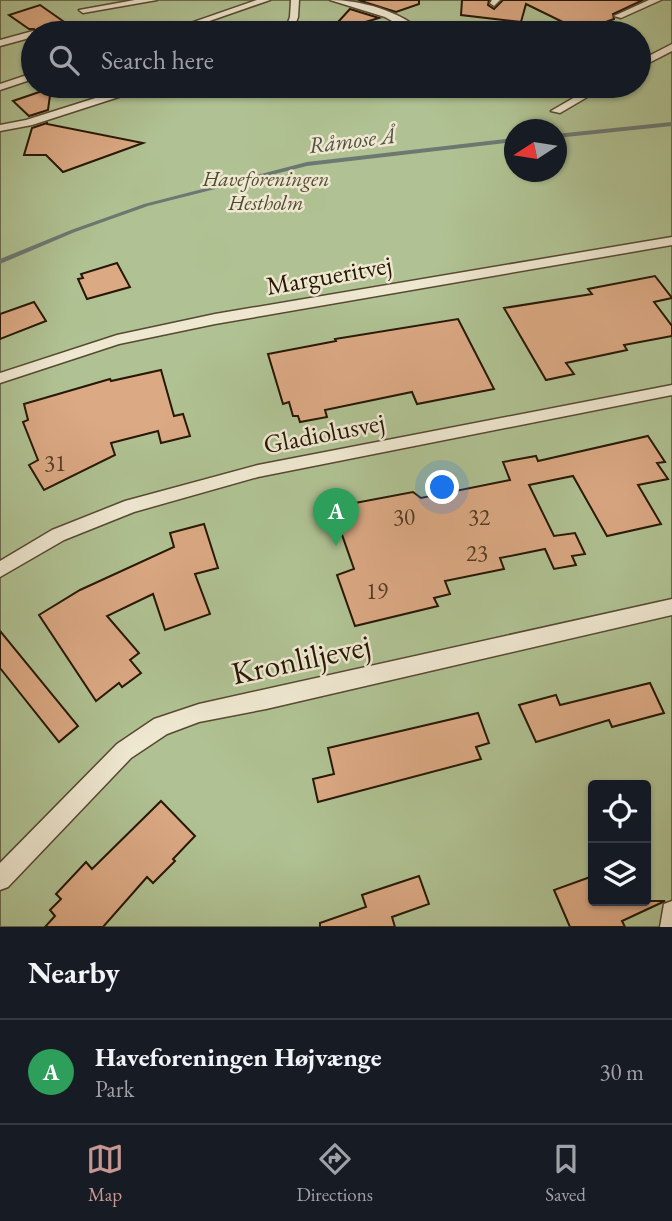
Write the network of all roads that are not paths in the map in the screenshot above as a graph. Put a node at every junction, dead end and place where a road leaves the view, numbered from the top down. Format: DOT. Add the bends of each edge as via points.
graph roads {
  1 [pos="153,0"];
  2 [pos="265,0"];
  3 [pos="295,0"];
  4 [pos="334,0"];
  5 [pos="656,0"];
  6 [pos="83,10"];
  7 [pos="618,16"];
  8 [pos="203,21"];
  9 [pos="292,21"];
  10 [pos="404,21"];
  11 [pos="21,37"];
  12 [pos="0,43"];
  13 [pos="672,47"];
  14 [pos="651,58"];
  15 [pos="21,80"];
  16 [pos="0,87"];
  17 [pos="106,98"];
  18 [pos="579,98"];
  19 [pos="556,111"];
  20 [pos="0,128"];
  21 [pos="672,241"];
  22 [pos="0,378"];
  23 [pos="672,390"];
  24 [pos="0,570"];
  25 [pos="672,607"];
  26 [pos="0,879"];
  27 [pos="672,912"];
  28 [pos="671,927"];
  1 -- 6 [label="lane"];
  2 -- 8 [label="lane"];
  3 -- 9 [label="lane"];
  4 -- 10 [label="lane" via="373,8"];
  5 -- 7 [label="lane"];
  11 -- 12 [label="lane"];
  13 -- 14 [label="lane"];
  15 -- 16 [label="lane"];
  17 -- 20 [label="lane"];
  18 -- 19 [label="lane"];
  21 -- 22 [label="lane, Margueritvej" via="215,319 117,340"];
  23 -- 24 [label="lane, Gladiolusvej" via="258,471 131,506 58,535"];
  25 -- 26 [label="lane, Kronliljevej" via="199,713 161,726 124,751"];
  27 -- 28 [label="lane"];
}
